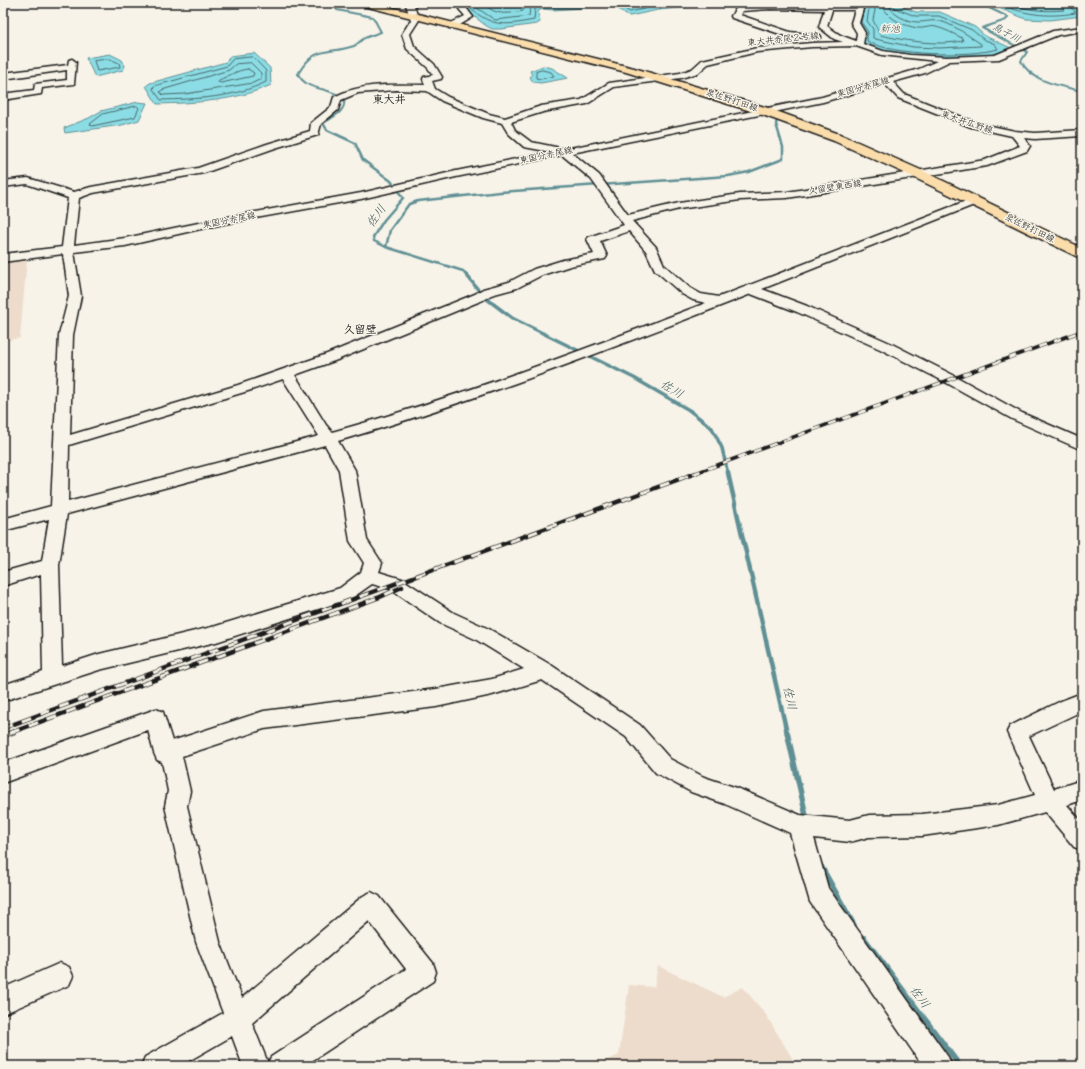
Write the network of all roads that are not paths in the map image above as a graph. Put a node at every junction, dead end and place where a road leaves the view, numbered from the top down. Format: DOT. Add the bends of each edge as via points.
graph roads {
  1 [pos="362,3"];
  2 [pos="414,3"];
  3 [pos="470,3"];
  4 [pos="826,5"];
  5 [pos="854,5"];
  6 [pos="796,8"];
  7 [pos="766,14"];
  8 [pos="413,16"];
  9 [pos="452,26"];
  10 [pos="1082,29"];
  11 [pos="837,37"];
  12 [pos="859,44"];
  13 [pos="949,59"];
  14 [pos="37,72"];
  15 [pos="3,76"];
  16 [pos="662,78"];
  17 [pos="888,80"];
  18 [pos="38,86"];
  19 [pos="431,88"];
  20 [pos="3,98"];
  21 [pos="764,110"];
  22 [pos="505,121"];
  23 [pos="1082,133"];
  24 [pos="1015,134"];
  25 [pos="562,151"];
  26 [pos="918,174"];
  27 [pos="3,184"];
  28 [pos="74,196"];
  29 [pos="975,201"];
  30 [pos="628,223"];
  31 [pos="68,250"];
  32 [pos="1082,254"];
  33 [pos="3,258"];
  34 [pos="750,289"];
  35 [pos="719,301"];
  36 [pos="286,372"];
  37 [pos="330,438"];
  38 [pos="63,442"];
  39 [pos="1082,445"];
  40 [pos="59,510"];
  41 [pos="3,525"];
  42 [pos="50,565"];
  43 [pos="369,576"];
  44 [pos="3,579"];
  45 [pos="544,671"];
  46 [pos="53,676"];
  47 [pos="3,693"];
  48 [pos="1082,702"];
  49 [pos="170,750"];
  50 [pos="3,773"];
  51 [pos="1082,790"];
  52 [pos="1049,801"];
  53 [pos="798,826"];
  54 [pos="1082,839"];
  55 [pos="60,976"];
  56 [pos="3,1001"];
  57 [pos="238,1019"];
  58 [pos="154,1066"];
  59 [pos="256,1066"];
  60 [pos="280,1066"];
  61 [pos="938,1066"];
  1 -- 8 [label="main road, 泉佐野打田線"];
  2 -- 8 [label="street" via="410,5"];
  3 -- 9 [label="street" via="463,8 469,17"];
  4 -- 5 [label="street"];
  4 -- 6 [label="street"];
  4 -- 11 [label="street" via="823,27"];
  5 -- 12 [label="street" via="859,9 855,23 862,32"];
  6 -- 7 [label="street"];
  7 -- 11 [label="street" via="790,30 811,37"];
  8 -- 9 [label="main road, 泉佐野打田線"];
  8 -- 19 [label="street" via="415,20 406,34 410,47 431,66 438,77 427,79"];
  9 -- 16 [label="main road, 泉佐野打田線"];
  10 -- 13 [label="street, 東国分赤尾線" via="1056,33 996,57"];
  11 -- 12 [label="street"];
  12 -- 13 [label="street" via="892,55"];
  12 -- 16 [label="street, 東大井赤尾２号線" via="757,50 705,62 695,71"];
  13 -- 17 [label="street, 東国分赤尾線" via="922,71"];
  14 -- 15 [label="street"];
  14 -- 18 [label="street"];
  14 -- 18 [label="street" via="72,64 71,82"];
  16 -- 21 [label="main road, 泉佐野打田線"];
  16 -- 22 [label="street, 東大井赤尾２号線" via="616,84 584,102 541,109"];
  17 -- 21 [label="street, 東国分赤尾線" via="824,99"];
  17 -- 24 [label="street, 東大井広野線" via="891,87 901,96 974,125"];
  18 -- 20 [label="street" via="38,92"];
  19 -- 22 [label="street" via="445,99"];
  19 -- 28 [label="street" via="382,88 341,96 335,108 316,123 315,133 200,171 91,190"];
  21 -- 25 [label="street, 東国分赤尾線"];
  21 -- 26 [label="main road, 泉佐野打田線" via="838,138"];
  22 -- 25 [label="street" via="511,131 528,145"];
  23 -- 24 [label="street, 東大井広野線" via="1035,136"];
  24 -- 26 [label="street, 久留壁東西線" via="1024,143 1023,150 988,163"];
  25 -- 30 [label="street" via="595,177"];
  25 -- 31 [label="street, 東国分赤尾線" via="336,201 216,222 125,242"];
  26 -- 29 [label="main road, 泉佐野打田線"];
  26 -- 30 [label="street, 久留壁東西線" via="787,195 740,197 679,206"];
  27 -- 28 [label="street" via="28,181"];
  28 -- 31 [label="street"];
  29 -- 32 [label="main road, 泉佐野打田線"];
  29 -- 34 [label="street"];
  30 -- 35 [label="street" via="652,250 659,267 686,291 698,297"];
  30 -- 36 [label="street, 久留壁東西線" via="593,239 601,256 538,272 513,285 332,357"];
  31 -- 33 [label="street, 東国分赤尾線"];
  31 -- 38 [label="street" via="75,296 66,335"];
  34 -- 35 [label="street"];
  34 -- 39 [label="street" via="885,346 1017,416"];
  35 -- 37 [label="street" via="463,397"];
  36 -- 37 [label="street" via="320,428"];
  36 -- 38 [label="street" via="206,400"];
  37 -- 40 [label="street"];
  37 -- 43 [label="street" via="347,470 359,541 373,563"];
  38 -- 40 [label="street"];
  40 -- 41 [label="street"];
  40 -- 42 [label="street"];
  42 -- 44 [label="street"];
  42 -- 46 [label="street"];
  43 -- 45 [label="street" via="396,584 447,618 482,634"];
  43 -- 46 [label="street" via="346,593 216,634"];
  45 -- 49 [label="street" via="492,687 436,698 264,720"];
  45 -- 53 [label="street" via="633,731 663,766 699,785 729,795"];
  46 -- 47 [label="street"];
  48 -- 52 [label="street" via="1068,706 1017,732"];
  49 -- 50 [label="street" via="164,753 156,718"];
  49 -- 57 [label="street" via="179,792 176,806 208,942"];
  51 -- 52 [label="street"];
  52 -- 53 [label="street" via="998,815 922,825 869,826 850,831"];
  52 -- 54 [label="street"];
  53 -- 61 [label="street" via="818,894"];
  55 -- 56 [label="street"];
  57 -- 58 [label="street"];
  57 -- 59 [label="street"];
  57 -- 60 [label="street" via="371,904 424,972"];
}
